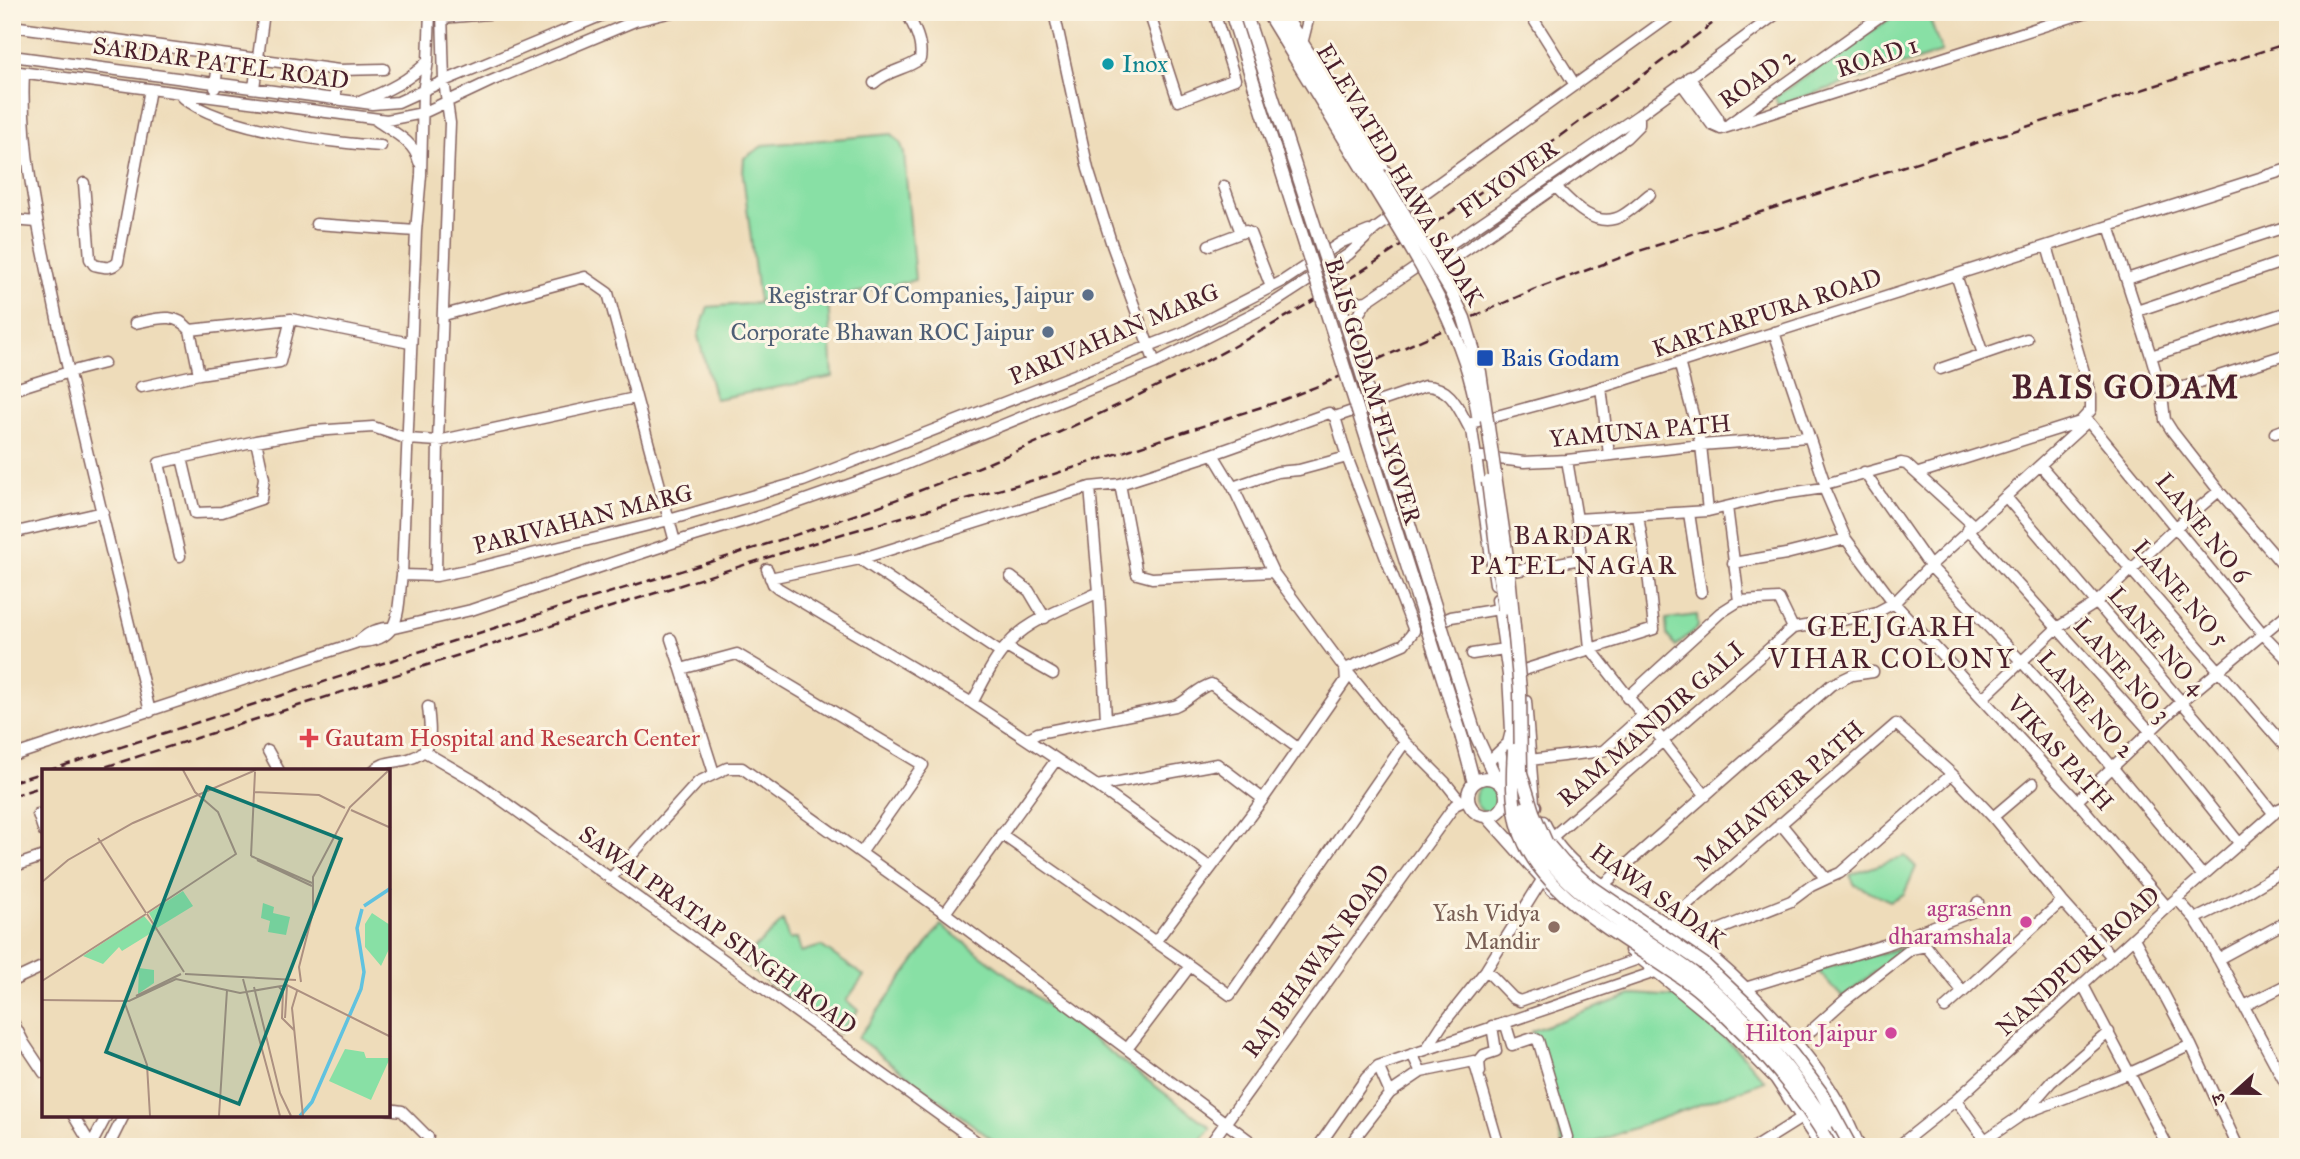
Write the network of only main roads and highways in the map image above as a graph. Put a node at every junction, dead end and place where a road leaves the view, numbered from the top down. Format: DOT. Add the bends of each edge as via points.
graph roads {
  1 [pos="1231,12"];
  2 [pos="1245,12"];
  3 [pos="1267,12"];
  4 [pos="1279,12"];
  5 [pos="1521,773"];
  6 [pos="1474,783"];
  7 [pos="1503,786"];
  8 [pos="1487,816"];
  9 [pos="1633,905"];
  10 [pos="1611,935"];
  11 [pos="1822,1147"];
  12 [pos="1831,1147"];
  13 [pos="1840,1147"];
  14 [pos="1851,1147"];
  15 [pos="1858,1147"];
  1 -- 6 [label="main road, BAIS GODAM FLYOVER, bridge"];
  2 -- 7 [label="main road, BAIS GODAM FLYOVER, bridge" via="1475,733"];
  3 -- 12 [label="main road, ELEVATED HAWA SADAK, bridge" via="1448,316 1468,373 1482,439 1513,678 1512,775 1524,843 1543,874 1591,916 1694,987 1755,1043"];
  4 -- 5 [label="main road, ELEVATED HAWA SADAK, bridge" via="1464,318 1480,372 1508,565 1520,690"];
  5 -- 13 [label="main road, bridge" via="1525,819 1553,868 1695,974 1738,1013 1794,1075"];
  5 -- 14 [label="main road, ELEVATED HAWA SADAK, bridge" via="1546,842 1563,862 1586,883 1704,964 1756,1013 1821,1092"];
  6 -- 7 [label="main road" via="1485,778"];
  6 -- 8 [label="main road" via="1464,800"];
  7 -- 8 [label="main road" via="1503,808"];
  7 -- 9 [label="main road, HAWA SADAK" via="1534,804 1561,851"];
  8 -- 10 [label="main road" via="1542,880"];
  9 -- 10 [label="main road"];
  9 -- 15 [label="main road, HAWA SADAK" via="1691,941 1745,988 1839,1105"];
  10 -- 11 [label="main road" via="1730,1031 1776,1078"];
}
